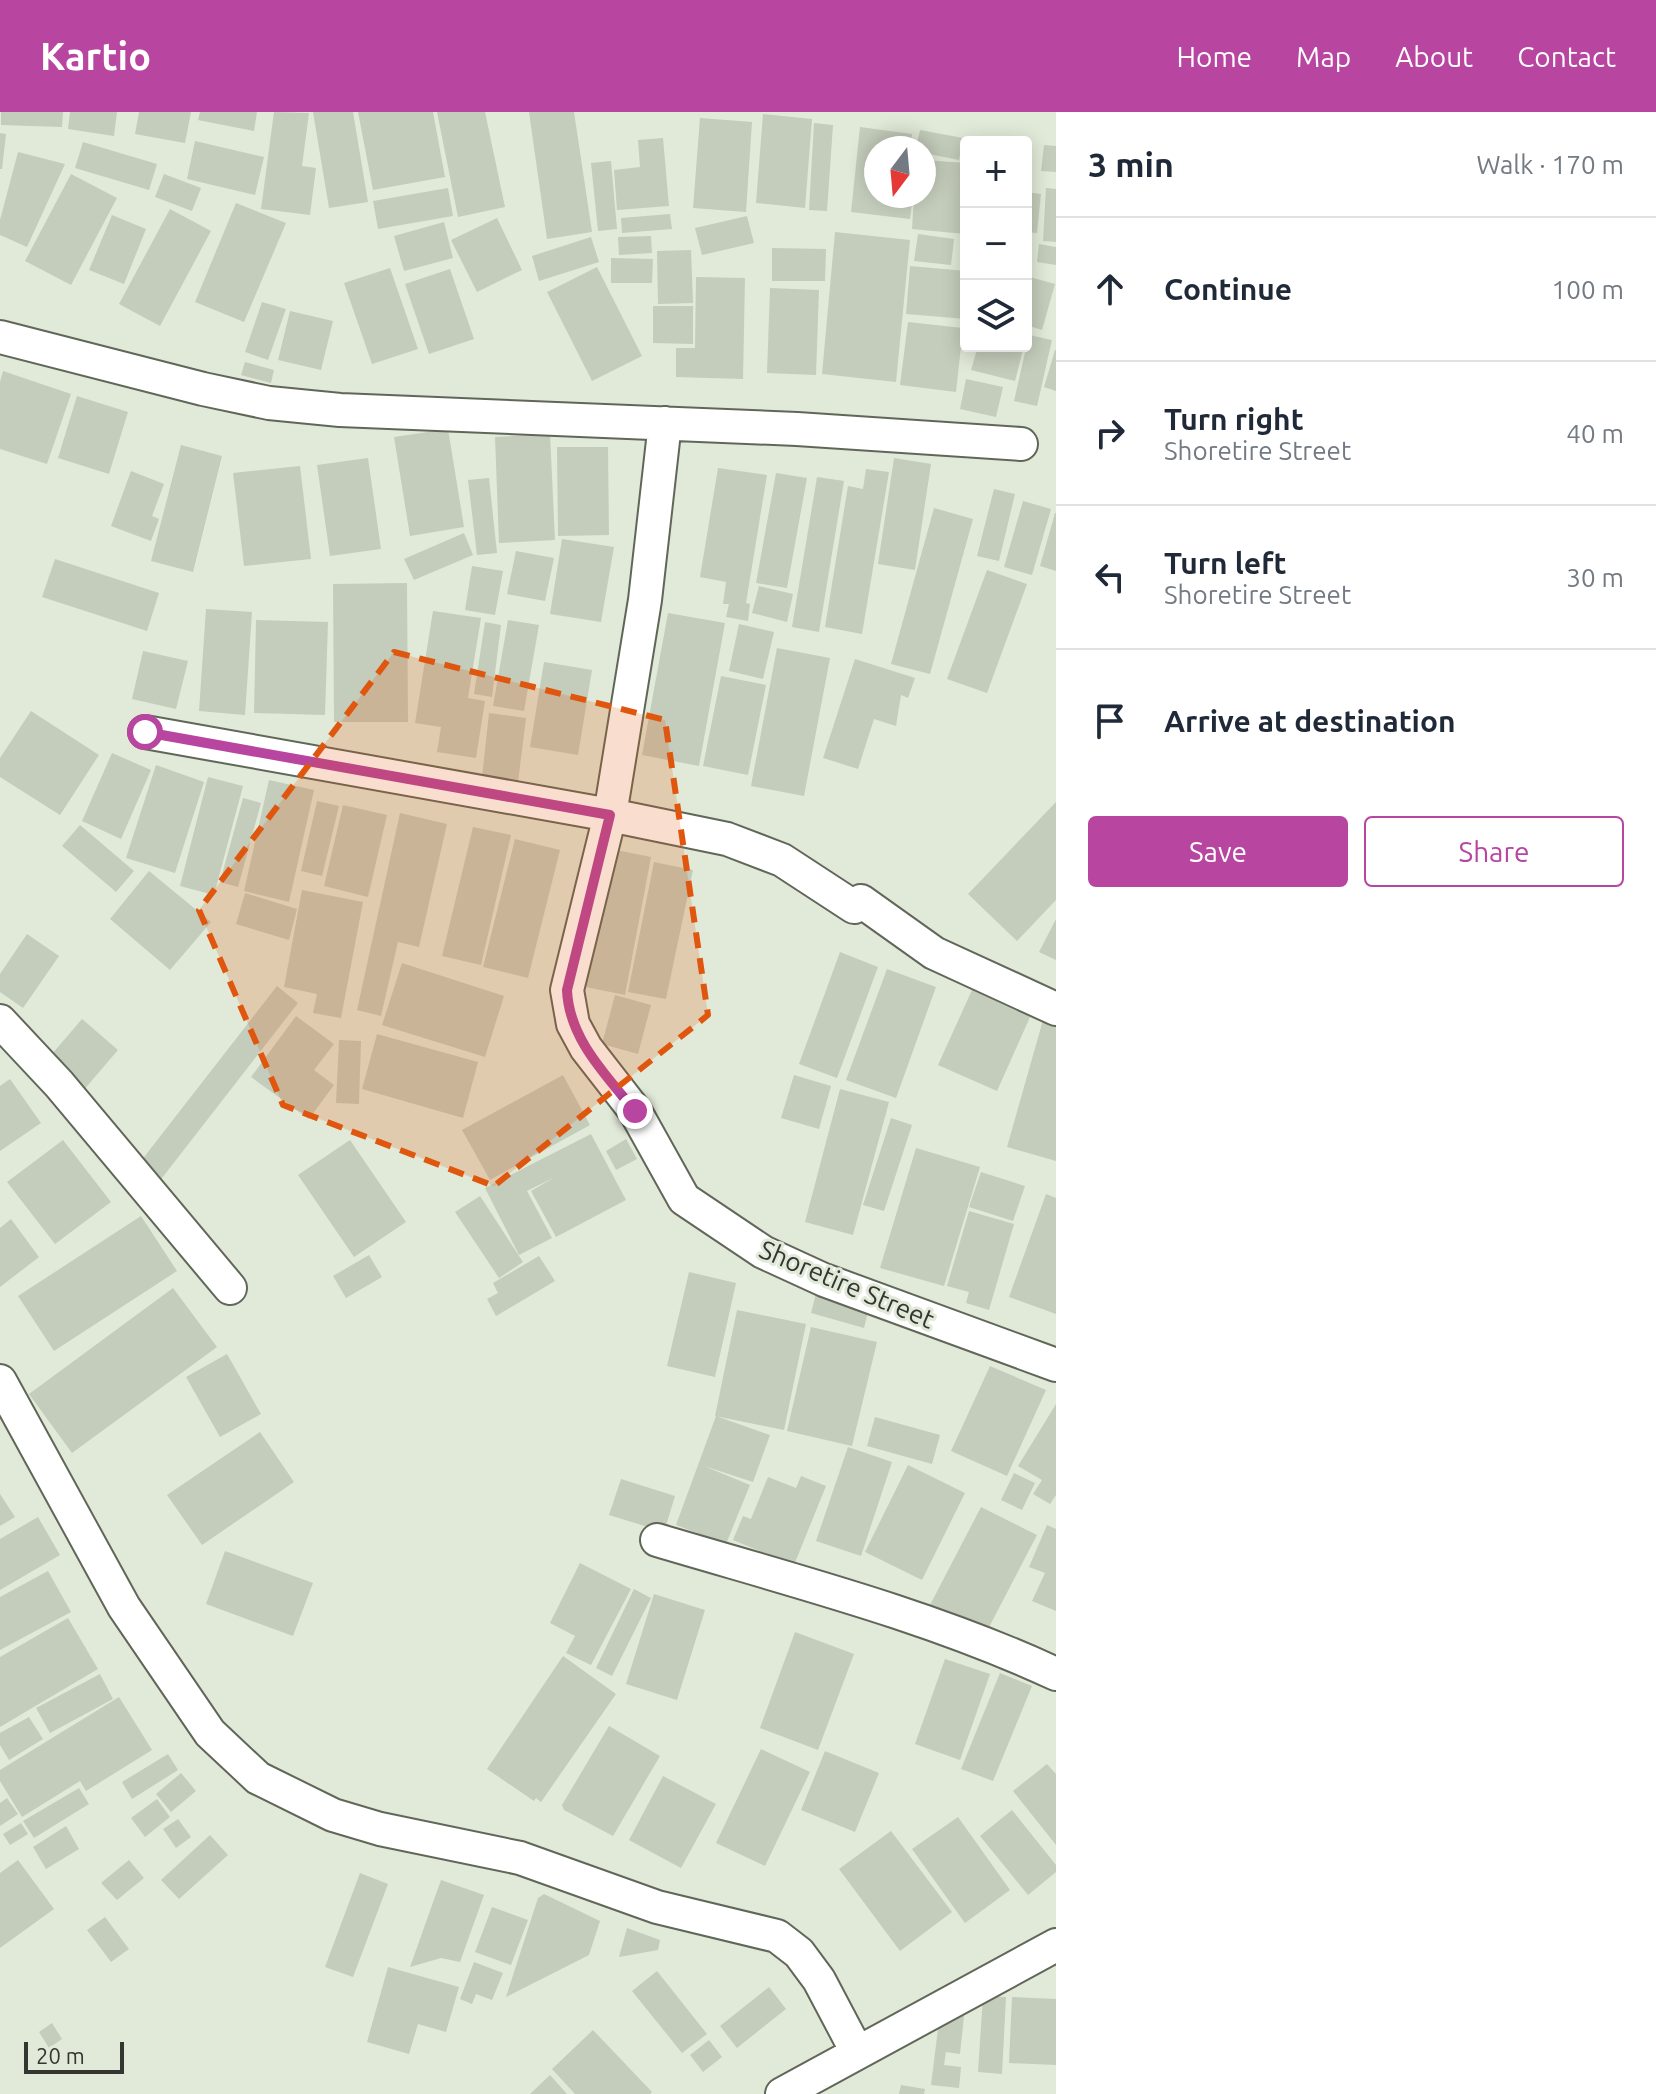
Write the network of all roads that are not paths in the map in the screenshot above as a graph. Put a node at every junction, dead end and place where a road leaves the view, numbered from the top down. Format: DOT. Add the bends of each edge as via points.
graph roads {
  1 [pos="0,337"];
  2 [pos="665,423"];
  3 [pos="1021,444"];
  4 [pos="145,732"];
  5 [pos="610,815"];
  6 [pos="1056,1009"];
  7 [pos="0,1021"];
  8 [pos="230,1288"];
  9 [pos="1056,1365"];
  10 [pos="0,1381"];
  11 [pos="657,1540"];
  12 [pos="1056,1674"];
  13 [pos="1056,1945"];
  14 [pos="857,2052"];
  15 [pos="782,2094"];
  1 -- 2 [label="street" via="269,403"];
  2 -- 3 [label="street"];
  2 -- 5 [label="street, Shoretire Street" via="645,600"];
  4 -- 5 [label="street"];
  5 -- 6 [label="street" via="727,839 782,860 854,907 861,901 934,953"];
  5 -- 9 [label="street, Shoretire Street" via="567,990 568,1007 586,1048 635,1111 684,1199 763,1252 824,1280"];
  7 -- 8 [label="street"];
  10 -- 14 [label="street" via="124,1607 193,1711 232,1757 258,1778 333,1815 520,1858 657,1907 777,1936 799,1953 819,1980"];
  11 -- 12 [label="street" via="882,1608"];
  13 -- 14 [label="street"];
  14 -- 15 [label="street"];
}
